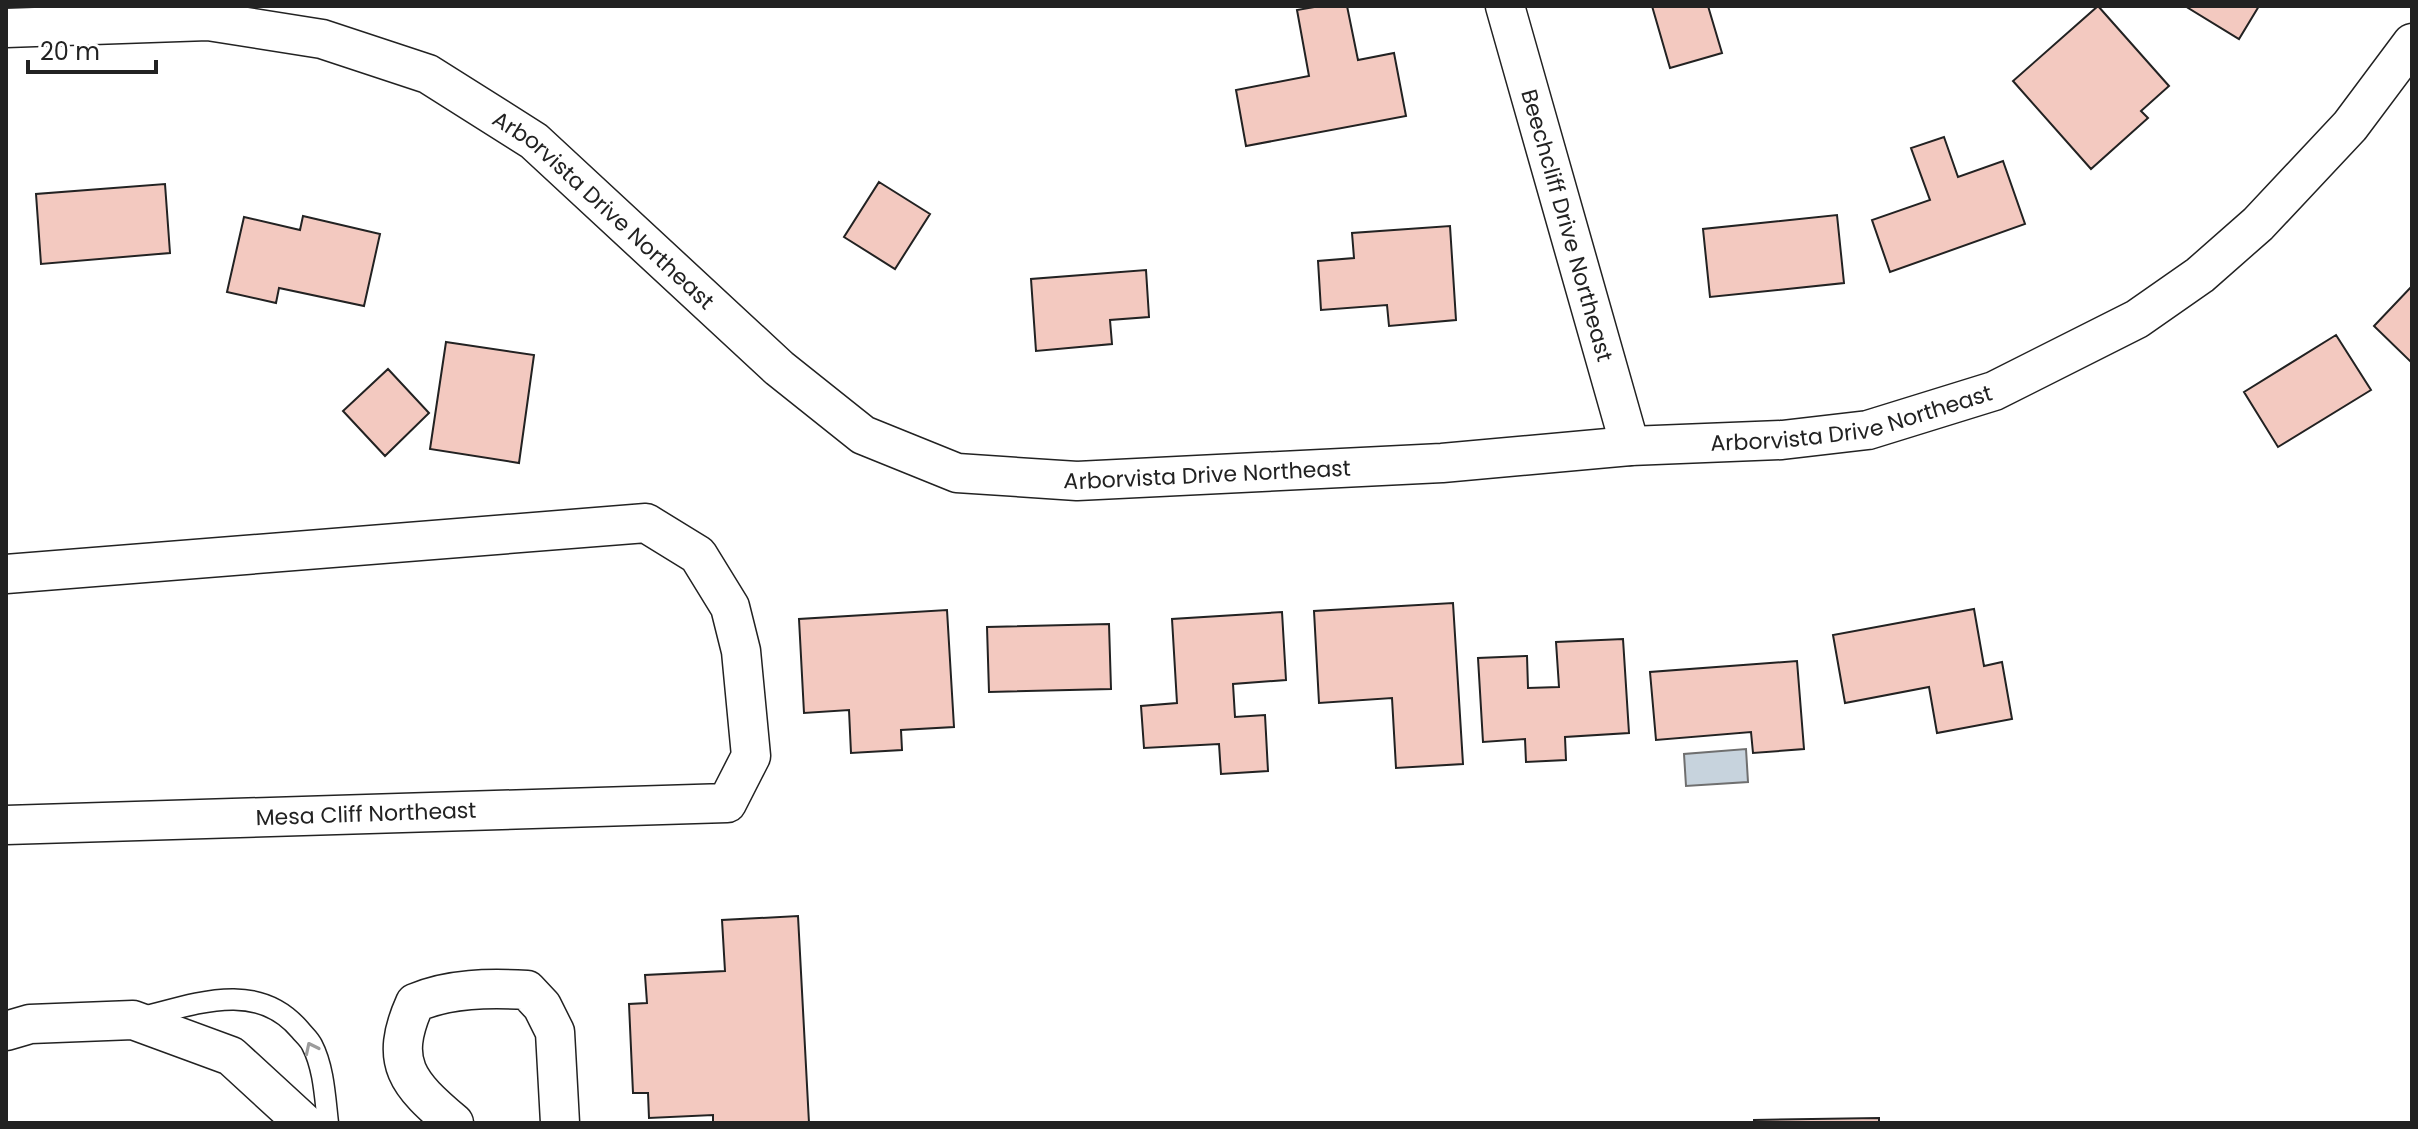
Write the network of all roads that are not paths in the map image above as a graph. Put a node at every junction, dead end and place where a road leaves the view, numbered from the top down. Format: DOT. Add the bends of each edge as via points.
graph roads {
  1 [pos="1505,6"];
  2 [pos="6,28"];
  3 [pos="2412,43"];
  4 [pos="1630,446"];
  5 [pos="6,574"];
  6 [pos="6,825"];
  7 [pos="133,1020"];
  8 [pos="6,1031"];
  9 [pos="304,1123"];
  10 [pos="328,1123"];
  11 [pos="454,1123"];
  12 [pos="560,1123"];
  1 -- 4 [label="street, Beechcliff Drive Northeast"];
  2 -- 4 [label="street, Arborvista Drive Northeast" via="208,21 322,39 428,74 534,141 779,368 863,435 957,473 1077,481 1442,463"];
  3 -- 4 [label="street, Arborvista Drive Northeast" via="2350,126 2258,224 2200,275 2137,319 1994,391 1868,430 1782,440"];
  5 -- 6 [label="street, Mesa Cliff Northeast" via="646,523 698,555 730,607 741,651 751,756 727,803"];
  7 -- 8 [label="street" via="30,1024"];
  7 -- 9 [label="street" via="231,1056"];
  10 -- 7 [label="lane, one-way" via="312,1044 288,1016 255,1000 212,1000"];
  11 -- 12 [label="street" via="413,1083 401,1059 404,1027 415,1003 435,994 500,989 527,990 555,1032"];
}
